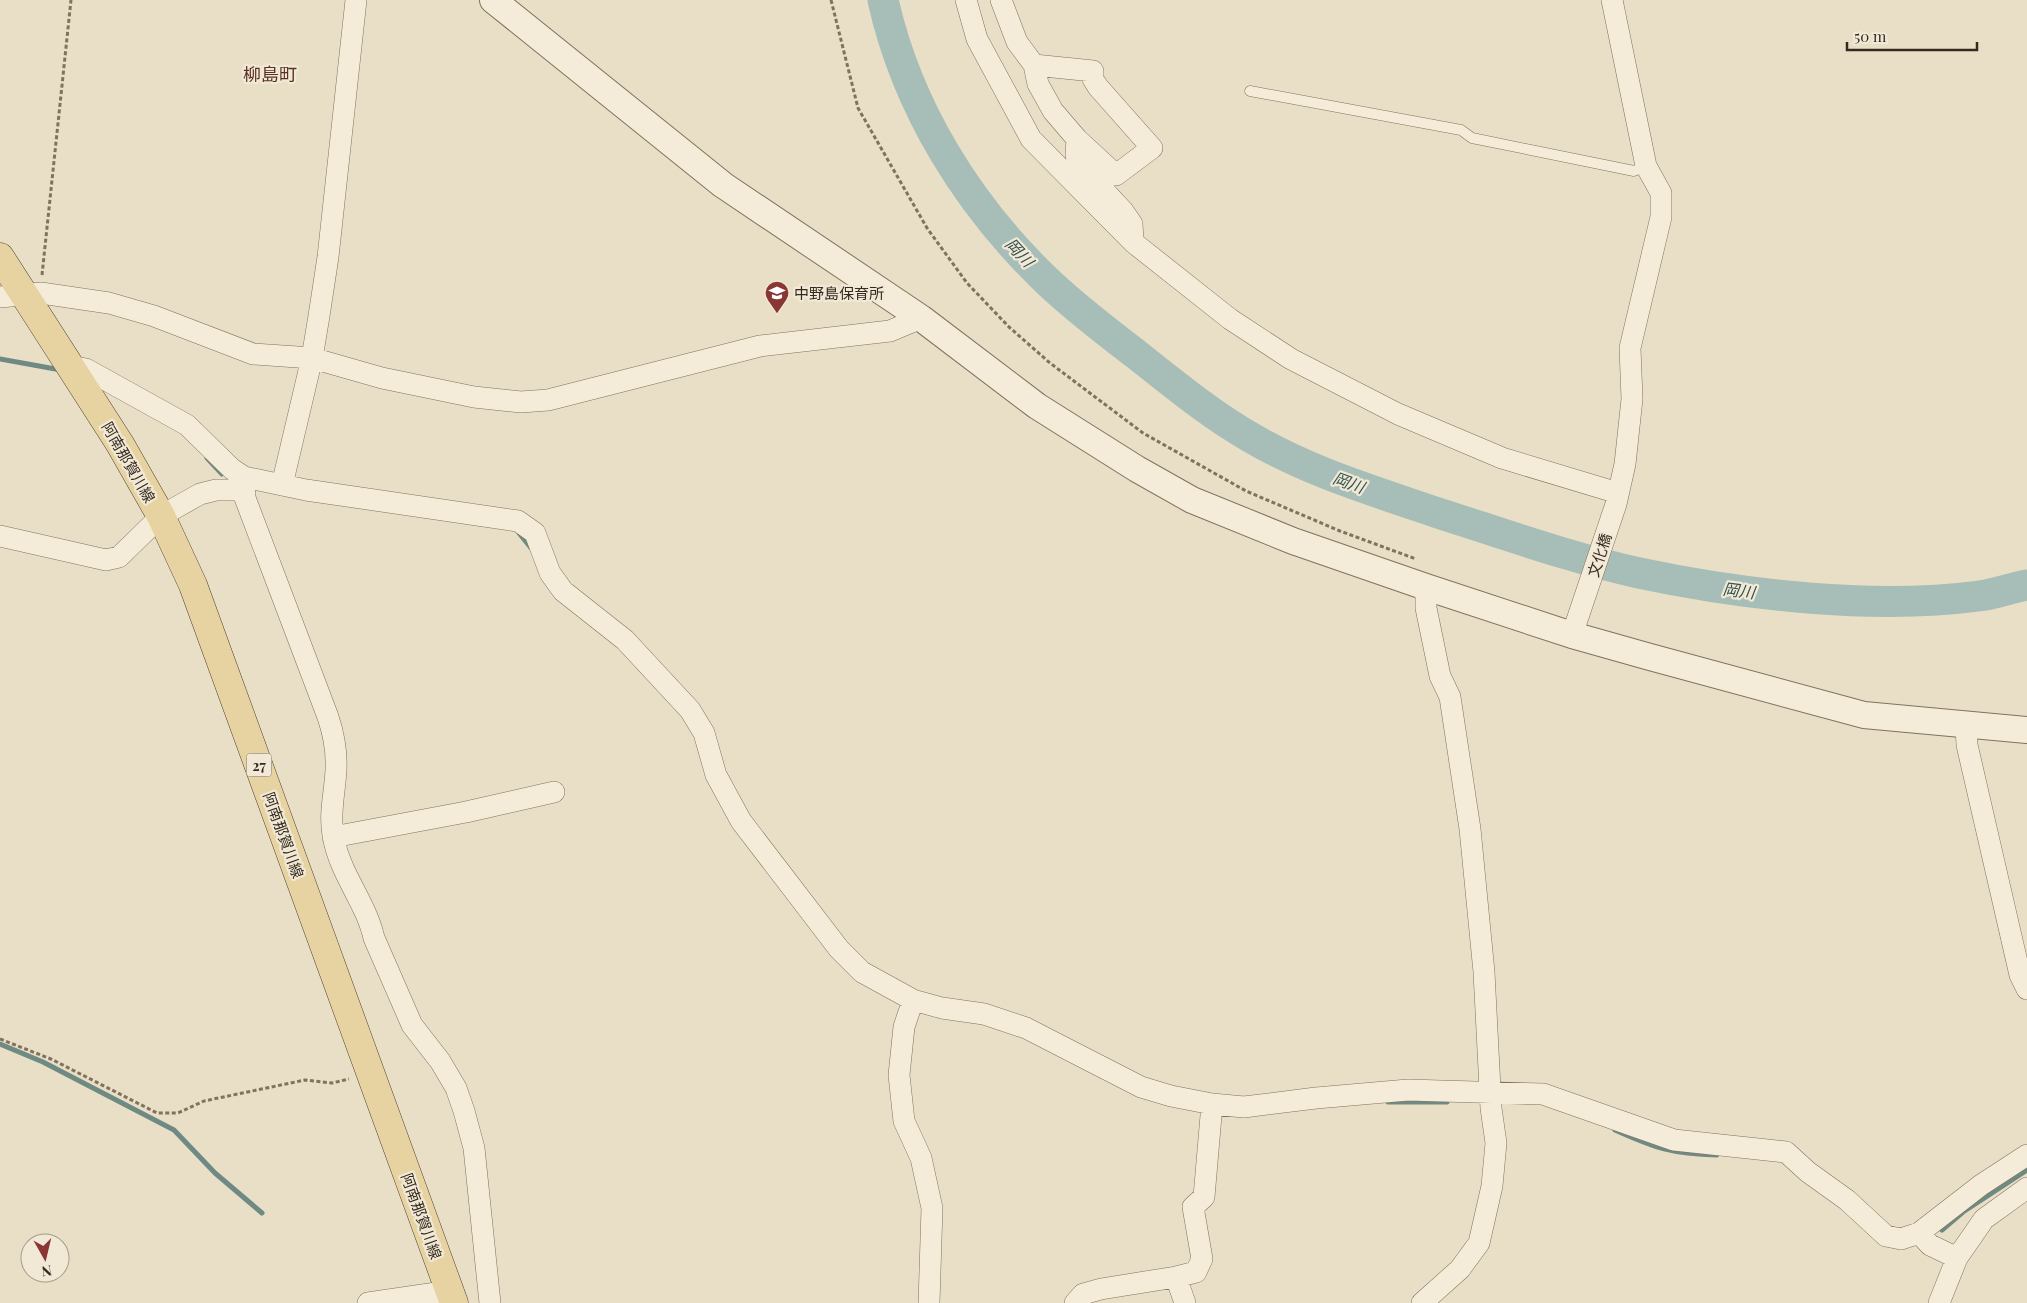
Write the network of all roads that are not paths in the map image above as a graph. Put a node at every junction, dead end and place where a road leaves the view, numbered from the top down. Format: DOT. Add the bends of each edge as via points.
graph roads {
  1 [pos="356,0"];
  2 [pos="493,0"];
  3 [pos="966,0"];
  4 [pos="1000,0"];
  5 [pos="1612,0"];
  6 [pos="1034,65"];
  7 [pos="1250,90"];
  8 [pos="1077,139"];
  9 [pos="1646,166"];
  10 [pos="1134,243"];
  11 [pos="0,257"];
  12 [pos="22,295"];
  13 [pos="921,318"];
  14 [pos="312,358"];
  15 [pos="70,366"];
  16 [pos="243,483"];
  17 [pos="282,485"];
  18 [pos="1617,498"];
  19 [pos="161,516"];
  20 [pos="0,536"];
  21 [pos="1426,587"];
  22 [pos="1572,635"];
  23 [pos="1966,726"];
  24 [pos="2027,730"];
  25 [pos="554,792"];
  26 [pos="333,837"];
  27 [pos="2027,989"];
  28 [pos="913,1000"];
  29 [pos="1490,1092"];
  30 [pos="1212,1104"];
  31 [pos="2027,1154"];
  32 [pos="2027,1188"];
  33 [pos="1920,1233"];
  34 [pos="1957,1258"];
  35 [pos="1176,1277"];
  36 [pos="452,1297"];
  37 [pos="368,1303"];
  38 [pos="490,1303"];
  39 [pos="929,1303"];
  40 [pos="1075,1303"];
  41 [pos="1185,1303"];
  42 [pos="1422,1303"];
  43 [pos="1939,1303"];
  1 -- 14 [label="street" via="328,256"];
  2 -- 13 [label="street" via="723,185"];
  3 -- 10 [label="street" via="977,39 1031,139"];
  4 -- 6 [label="street" via="1017,42"];
  5 -- 9 [label="street, 文化橋"];
  6 -- 8 [label="street" via="1038,84 1053,111"];
  6 -- 8 [label="street" via="1092,71 1098,87 1152,148 1116,175"];
  7 -- 9 [label="lane" via="1461,130 1472,138 1634,171"];
  8 -- 10 [label="street" via="1076,156 1080,165 1123,210 1132,224"];
  9 -- 18 [label="street, 文化橋" via="1661,193 1661,217 1630,348 1632,399 1626,464"];
  10 -- 18 [label="street" via="1246,329 1291,359 1382,406 1502,458"];
  11 -- 12 [label="main road, 阿南那賀川線 / 27"];
  12 -- 14 [label="street" via="110,303 154,316 253,354"];
  12 -- 15 [label="main road, 阿南那賀川線 / 27"];
  13 -- 14 [label="street" via="890,331 760,346 548,400 521,402 474,397 391,380"];
  13 -- 21 [label="street" via="1036,406 1137,470 1192,500 1293,541"];
  14 -- 17 [label="street"];
  15 -- 16 [label="street" via="86,369 187,425"];
  15 -- 19 [label="main road, 阿南那賀川線 / 27"];
  16 -- 17 [label="street"];
  16 -- 19 [label="street" via="200,494"];
  16 -- 26 [label="street" via="336,744 331,818"];
  17 -- 28 [label="street" via="518,521 535,534 550,573 563,590 625,640 690,710 704,733 716,775 741,821 839,949 862,972"];
  18 -- 22 [label="street, 文化橋"];
  19 -- 20 [label="street" via="119,557 106,560"];
  19 -- 36 [label="main road, 阿南那賀川線 / 27" via="196,594"];
  21 -- 22 [label="street"];
  21 -- 29 [label="street" via="1426,608 1440,676 1450,697 1470,829 1484,972"];
  22 -- 23 [label="street" via="1864,715"];
  23 -- 24 [label="street"];
  23 -- 27 [label="street" via="1967,745 2002,901 2020,975"];
  25 -- 26 [label="street"];
  26 -- 38 [label="street" via="342,868 371,924 412,1025 440,1060 456,1088 464,1111 474,1148"];
  28 -- 30 [label="street" via="1009,1022 1141,1087"];
  28 -- 39 [label="street" via="904,1027 899,1075 904,1121 921,1158 932,1208"];
  29 -- 30 [label="street" via="1408,1090 1244,1107"];
  29 -- 33 [label="street" via="1543,1094 1674,1140 1786,1152 1886,1236 1901,1239"];
  29 -- 42 [label="street" via="1496,1143 1492,1186 1479,1243 1460,1269"];
  30 -- 35 [label="street" via="1204,1197 1193,1208 1202,1258 1196,1272"];
  31 -- 33 [label="street"];
  32 -- 34 [label="street" via="1984,1219"];
  33 -- 34 [label="street" via="1930,1245"];
  34 -- 43 [label="street"];
  35 -- 40 [label="street" via="1101,1289 1083,1294"];
  35 -- 41 [label="street"];
  36 -- 37 [label="street"];
}
